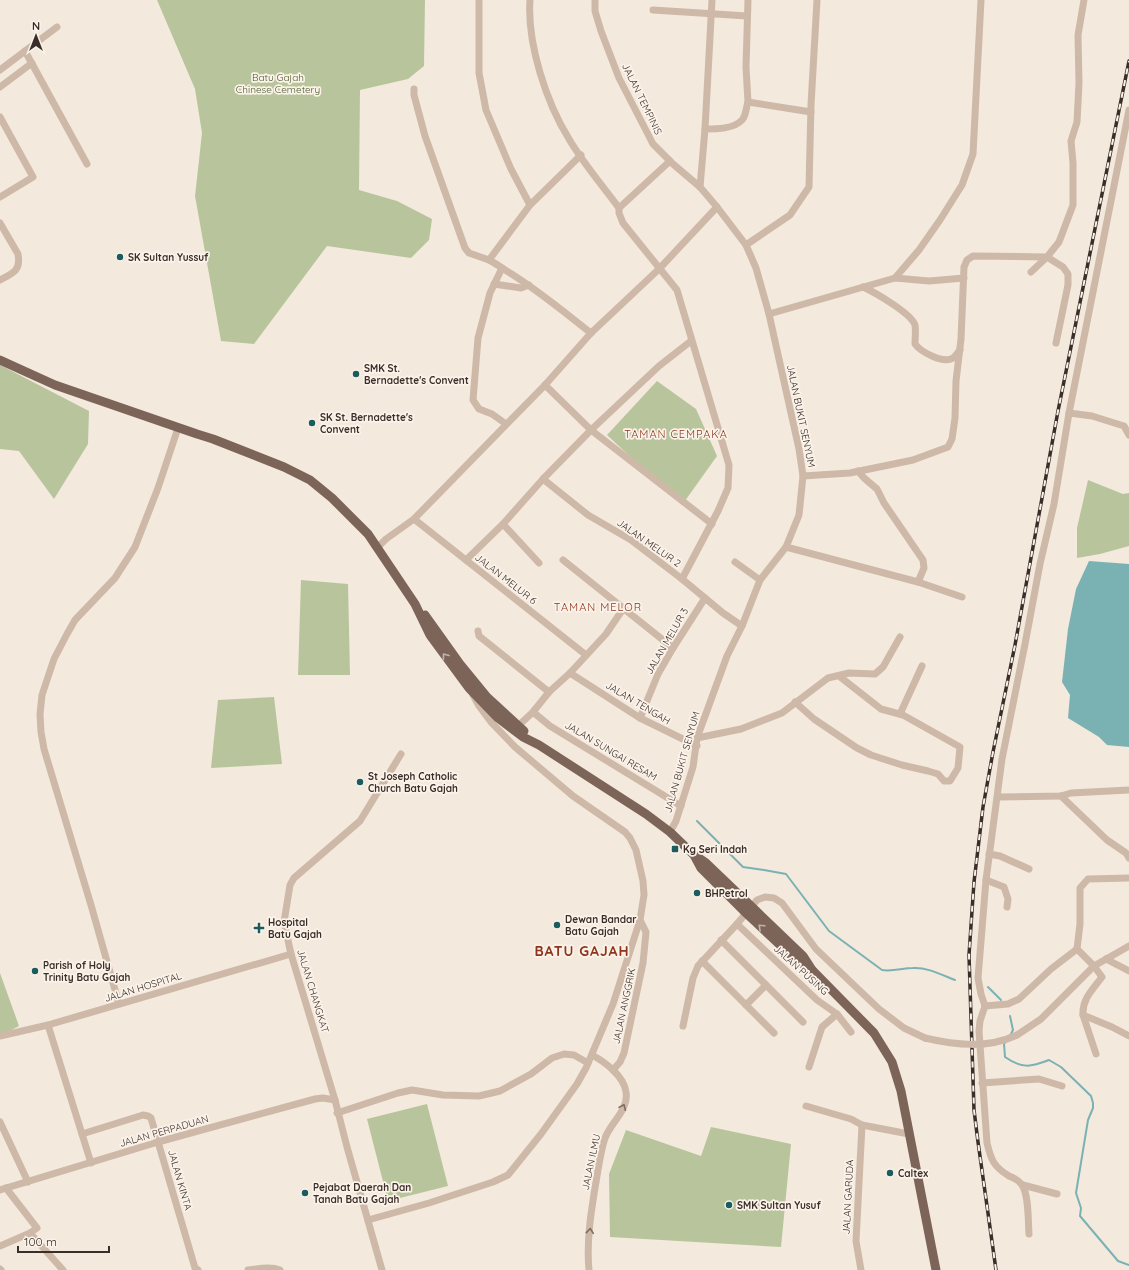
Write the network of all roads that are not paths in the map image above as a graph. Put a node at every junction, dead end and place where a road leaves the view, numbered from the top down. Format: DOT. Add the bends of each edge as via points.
graph roads {
  1 [pos="479,0"];
  2 [pos="530,0"];
  3 [pos="595,0"];
  4 [pos="712,0"];
  5 [pos="748,0"];
  6 [pos="818,0"];
  7 [pos="981,0"];
  8 [pos="1084,0"];
  9 [pos="653,10"];
  10 [pos="711,13"];
  11 [pos="747,16"];
  12 [pos="57,27"];
  13 [pos="25,51"];
  14 [pos="32,63"];
  15 [pos="0,70"];
  16 [pos="0,87"];
  17 [pos="414,89"];
  18 [pos="748,102"];
  19 [pos="1129,110"];
  20 [pos="811,112"];
  21 [pos="0,117"];
  22 [pos="705,129"];
  23 [pos="580,155"];
  24 [pos="670,161"];
  25 [pos="87,164"];
  26 [pos="700,188"];
  27 [pos="0,197"];
  28 [pos="530,205"];
  29 [pos="717,207"];
  30 [pos="619,208"];
  31 [pos="0,222"];
  32 [pos="746,245"];
  33 [pos="1047,257"];
  34 [pos="489,260"];
  35 [pos="502,268"];
  36 [pos="659,269"];
  37 [pos="1031,272"];
  38 [pos="895,278"];
  39 [pos="964,278"];
  40 [pos="0,280"];
  41 [pos="876,282"];
  42 [pos="494,284"];
  43 [pos="530,285"];
  44 [pos="863,286"];
  45 [pos="876,293"];
  46 [pos="769,314"];
  47 [pos="591,333"];
  48 [pos="691,341"];
  49 [pos="1056,344"];
  50 [pos="960,349"];
  51 [pos="0,360"];
  52 [pos="545,385"];
  53 [pos="1069,413"];
  54 [pos="506,424"];
  55 [pos="178,428"];
  56 [pos="591,430"];
  57 [pos="1129,436"];
  58 [pos="858,471"];
  59 [pos="803,476"];
  60 [pos="543,479"];
  61 [pos="411,521"];
  62 [pos="503,524"];
  63 [pos="712,524"];
  64 [pos="786,546"];
  65 [pos="378,547"];
  66 [pos="466,560"];
  67 [pos="563,560"];
  68 [pos="735,562"];
  69 [pos="539,564"];
  70 [pos="682,579"];
  71 [pos="760,580"];
  72 [pos="918,582"];
  73 [pos="962,597"];
  74 [pos="705,598"];
  75 [pos="415,604"];
  76 [pos="623,609"];
  77 [pos="742,626"];
  78 [pos="478,631"];
  79 [pos="900,637"];
  80 [pos="673,648"];
  81 [pos="586,655"];
  82 [pos="922,666"];
  83 [pos="570,673"];
  84 [pos="839,676"];
  85 [pos="469,688"];
  86 [pos="549,692"];
  87 [pos="486,697"];
  88 [pos="795,702"];
  89 [pos="487,708"];
  90 [pos="532,712"];
  91 [pos="900,714"];
  92 [pos="640,718"];
  93 [pos="491,722"];
  94 [pos="518,726"];
  95 [pos="697,742"];
  96 [pos="538,745"];
  97 [pos="401,754"];
  98 [pos="1129,790"];
  99 [pos="1062,796"];
  100 [pos="998,797"];
  101 [pos="680,806"];
  102 [pos="670,832"];
  103 [pos="989,854"];
  104 [pos="1129,858"];
  105 [pos="1030,869"];
  106 [pos="1129,878"];
  107 [pos="986,880"];
  108 [pos="1007,907"];
  109 [pos="749,910"];
  110 [pos="640,920"];
  111 [pos="737,924"];
  112 [pos="721,940"];
  113 [pos="1129,946"];
  114 [pos="1077,949"];
  115 [pos="291,954"];
  116 [pos="1106,959"];
  117 [pos="702,962"];
  118 [pos="1094,966"];
  119 [pos="1129,971"];
  120 [pos="766,985"];
  121 [pos="119,1004"];
  122 [pos="746,1005"];
  123 [pos="985,1006"];
  124 [pos="837,1014"];
  125 [pos="1083,1015"];
  126 [pos="803,1022"];
  127 [pos="48,1025"];
  128 [pos="683,1026"];
  129 [pos="851,1032"];
  130 [pos="774,1033"];
  131 [pos="0,1036"];
  132 [pos="1129,1036"];
  133 [pos="592,1054"];
  134 [pos="1096,1054"];
  135 [pos="588,1063"];
  136 [pos="809,1067"];
  137 [pos="613,1070"];
  138 [pos="982,1083"];
  139 [pos="1062,1086"];
  140 [pos="335,1100"];
  141 [pos="806,1106"];
  142 [pos="337,1113"];
  143 [pos="0,1122"];
  144 [pos="862,1125"];
  145 [pos="82,1134"];
  146 [pos="909,1134"];
  147 [pos="158,1142"];
  148 [pos="91,1163"];
  149 [pos="28,1182"];
  150 [pos="1022,1185"];
  151 [pos="3,1189"];
  152 [pos="1057,1194"];
  153 [pos="368,1220"];
  154 [pos="30,1233"];
  155 [pos="1029,1234"];
  156 [pos="0,1246"];
  157 [pos="63,1270"];
  158 [pos="198,1270"];
  159 [pos="248,1270"];
  160 [pos="280,1270"];
  161 [pos="382,1270"];
  162 [pos="589,1270"];
  163 [pos="861,1270"];
  164 [pos="936,1270"];
  1 -- 28 [label="street" via="479,73 486,110"];
  2 -- 23 [label="street" via="531,36 546,92 569,139"];
  3 -- 24 [label="street, JALAN TEMPINIS" via="595,11 601,31 619,78 653,144"];
  4 -- 10 [label="street"];
  5 -- 11 [label="street"];
  6 -- 20 [label="street"];
  7 -- 38 [label="street" via="973,154 962,185 940,220"];
  8 -- 33 [label="street" via="1078,36 1077,122 1071,141 1073,204 1059,242"];
  9 -- 10 [label="street"];
  10 -- 11 [label="street"];
  10 -- 22 [label="street"];
  11 -- 18 [label="street"];
  12 -- 13 [label="street"];
  13 -- 14 [label="street"];
  13 -- 15 [label="street"];
  14 -- 16 [label="street"];
  14 -- 25 [label="street"];
  17 -- 34 [label="street" via="425,136 465,248 469,253"];
  18 -- 20 [label="street"];
  18 -- 22 [label="street" via="741,121 720,128"];
  19 -- 53 [label="street"];
  20 -- 32 [label="street" via="809,188 790,215"];
  21 -- 27 [label="street" via="33,177"];
  22 -- 26 [label="street"];
  23 -- 28 [label="street"];
  23 -- 30 [label="street"];
  24 -- 26 [label="street, JALAN TEMPINIS"];
  24 -- 30 [label="street"];
  26 -- 29 [label="street, JALAN TEMPINIS"];
  28 -- 34 [label="street"];
  29 -- 32 [label="street, JALAN BUKIT SENYUM"];
  29 -- 36 [label="street"];
  30 -- 36 [label="street" via="623,223"];
  31 -- 40 [label="street" via="19,259 15,272"];
  32 -- 46 [label="street, JALAN BUKIT SENYUM" via="756,268"];
  33 -- 37 [label="street"];
  33 -- 39 [label="street" via="972,256 964,267"];
  33 -- 49 [label="street" via="1063,267 1068,274"];
  34 -- 35 [label="street"];
  35 -- 42 [label="street"];
  35 -- 43 [label="street"];
  36 -- 47 [label="street"];
  36 -- 48 [label="street" via="677,290"];
  38 -- 39 [label="street" via="929,281"];
  38 -- 41 [label="street"];
  39 -- 50 [label="street"];
  41 -- 44 [label="street"];
  41 -- 45 [label="street"];
  42 -- 43 [label="street" via="521,288"];
  42 -- 54 [label="street" via="478,338 473,400 479,409"];
  43 -- 47 [label="street"];
  44 -- 45 [label="street"];
  44 -- 46 [label="street"];
  45 -- 50 [label="street" via="915,325 915,344 920,350 948,360 955,357"];
  46 -- 59 [label="street, JALAN BUKIT SENYUM"];
  47 -- 52 [label="street"];
  48 -- 56 [label="street" via="659,366"];
  48 -- 63 [label="street" via="729,465 728,488"];
  50 -- 58 [label="street" via="952,439 948,447 913,460"];
  51 -- 55 [label="main road" via="56,385"];
  52 -- 54 [label="street"];
  52 -- 56 [label="street"];
  53 -- 57 [label="street" via="1092,416 1124,426"];
  53 -- 100 [label="street" via="1054,504 1002,759"];
  54 -- 61 [label="street"];
  55 -- 65 [label="main road" via="274,462 310,480 332,498"];
  55 -- 121 [label="street" via="135,546 115,578 75,620 66,634 42,695 40,714 44,749"];
  56 -- 60 [label="street"];
  56 -- 63 [label="street"];
  58 -- 59 [label="street"];
  58 -- 72 [label="street" via="877,489 923,560 924,568"];
  59 -- 64 [label="street, JALAN BUKIT SENYUM" via="799,515"];
  60 -- 62 [label="street"];
  60 -- 70 [label="street, JALAN MELUR 2" via="588,515 631,540"];
  61 -- 65 [label="street"];
  61 -- 66 [label="street, JALAN MELUR 6"];
  62 -- 66 [label="street"];
  62 -- 69 [label="street"];
  63 -- 70 [label="street"];
  64 -- 71 [label="street, JALAN BUKIT SENYUM"];
  64 -- 72 [label="street"];
  65 -- 75 [label="main road"];
  66 -- 81 [label="street, JALAN MELUR 6"];
  67 -- 76 [label="street"];
  68 -- 71 [label="street"];
  70 -- 74 [label="street, JALAN MELUR 2"];
  71 -- 77 [label="street, JALAN BUKIT SENYUM"];
  72 -- 73 [label="street"];
  74 -- 77 [label="street, JALAN MELUR 2"];
  74 -- 80 [label="street, JALAN MELUR 3"];
  85 -- 75 [label="main road, one-way" via="430,635"];
  75 -- 87 [label="main road"];
  76 -- 80 [label="street"];
  76 -- 81 [label="street" via="606,634"];
  77 -- 95 [label="street, JALAN BUKIT SENYUM" via="727,656"];
  78 -- 86 [label="street" via="479,636"];
  79 -- 84 [label="street" via="883,667 875,674 849,673"];
  80 -- 92 [label="street, JALAN MELUR 3" via="658,674"];
  81 -- 83 [label="street"];
  82 -- 91 [label="street"];
  83 -- 86 [label="street"];
  83 -- 92 [label="street, JALAN TENGAH"];
  84 -- 88 [label="street" via="828,678"];
  84 -- 91 [label="street" via="882,709"];
  85 -- 89 [label="main road"];
  85 -- 93 [label="street"];
  86 -- 90 [label="street"];
  87 -- 89 [label="main road"];
  87 -- 94 [label="main road"];
  88 -- 91 [label="street" via="814,719 857,748 877,757 938,774 944,781 950,780 958,768 960,747"];
  88 -- 95 [label="street" via="782,713"];
  89 -- 93 [label="street"];
  89 -- 96 [label="main road" via="523,737"];
  90 -- 94 [label="street"];
  90 -- 101 [label="street, JALAN SUNGAI RESAM" via="550,726"];
  92 -- 95 [label="street, JALAN TENGAH"];
  93 -- 110 [label="street" via="515,747 573,796 626,832 636,850 644,881"];
  94 -- 96 [label="main road"];
  95 -- 101 [label="street, JALAN BUKIT SENYUM" via="693,767"];
  96 -- 102 [label="main road"];
  97 -- 115 [label="street, JALAN CHANGKAT" via="360,821 294,878 290,885 284,922"];
  98 -- 99 [label="street" via="1070,793"];
  99 -- 100 [label="street"];
  99 -- 104 [label="street"];
  100 -- 103 [label="street"];
  101 -- 102 [label="street, JALAN BUKIT SENYUM"];
  102 -- 109 [label="main road" via="694,855 701,868"];
  103 -- 105 [label="street"];
  103 -- 107 [label="street"];
  106 -- 114 [label="street" via="1092,878 1080,888"];
  107 -- 108 [label="street" via="1004,887 1008,899"];
  107 -- 123 [label="street" via="978,978"];
  109 -- 111 [label="street"];
  109 -- 118 [label="street, bridge" via="757,900 765,896 782,903 816,949 879,1008 904,1028 925,1038 951,1044 993,1043 1017,1035 1041,1019"];
  109 -- 146 [label="main road" via="794,958 812,970 874,1033 892,1062 898,1078"];
  110 -- 133 [label="street" via="613,1004"];
  110 -- 137 [label="street, JALAN ANGGRIK" via="646,932 643,963 624,1053"];
  111 -- 112 [label="street"];
  111 -- 124 [label="street, JALAN PUSING" via="817,1000"];
  112 -- 117 [label="street"];
  112 -- 120 [label="street"];
  113 -- 116 [label="street"];
  114 -- 118 [label="street"];
  114 -- 123 [label="street" via="1019,999 1008,1004"];
  115 -- 121 [label="street, JALAN HOSPITAL"];
  115 -- 140 [label="street, JALAN CHANGKAT"];
  116 -- 118 [label="street"];
  116 -- 119 [label="street"];
  117 -- 122 [label="street"];
  117 -- 128 [label="street" via="693,978"];
  118 -- 125 [label="street" via="1102,977 1084,999"];
  120 -- 122 [label="street"];
  120 -- 126 [label="street"];
  121 -- 127 [label="street, JALAN HOSPITAL"];
  122 -- 130 [label="street"];
  123 -- 138 [label="street" via="979,1031"];
  124 -- 129 [label="street, JALAN PUSING"];
  124 -- 136 [label="street" via="822,1027"];
  125 -- 132 [label="street"];
  125 -- 134 [label="street"];
  127 -- 131 [label="street, JALAN HOSPITAL"];
  127 -- 145 [label="street"];
  133 -- 135 [label="street"];
  133 -- 137 [label="street, JALAN ILMU"];
  135 -- 142 [label="street" via="574,1055 564,1054 552,1058 531,1074 500,1091 479,1096 412,1090 398,1092"];
  135 -- 153 [label="street" via="577,1084 508,1175 476,1188"];
  162 -- 137 [label="street, JALAN ILMU, one-way" via="588,1249 600,1158 605,1138 623,1109 626,1096 626,1089"];
  138 -- 139 [label="street" via="1039,1079"];
  138 -- 150 [label="street" via="990,1157 996,1166"];
  140 -- 142 [label="street, JALAN CHANGKAT"];
  140 -- 147 [label="street, JALAN PERPADUAN" via="315,1099"];
  141 -- 144 [label="street" via="851,1119"];
  142 -- 153 [label="street, JALAN CHANGKAT"];
  143 -- 149 [label="street"];
  144 -- 146 [label="street"];
  144 -- 163 [label="street, JALAN GARUDA" via="856,1241"];
  145 -- 147 [label="street, JALAN KINTA" via="148,1116 151,1118"];
  145 -- 148 [label="street"];
  146 -- 164 [label="main road"];
  147 -- 148 [label="street, JALAN PERPADUAN"];
  147 -- 158 [label="street, JALAN KINTA" via="195,1268"];
  148 -- 149 [label="street, JALAN PERPADUAN"];
  149 -- 151 [label="street, JALAN PERPADUAN"];
  150 -- 152 [label="street"];
  150 -- 155 [label="street" via="1027,1205"];
  151 -- 154 [label="street" via="37,1228"];
  153 -- 161 [label="street, JALAN CHANGKAT"];
  154 -- 156 [label="street"];
  154 -- 157 [label="street"];
  159 -- 160 [label="street"];
}
